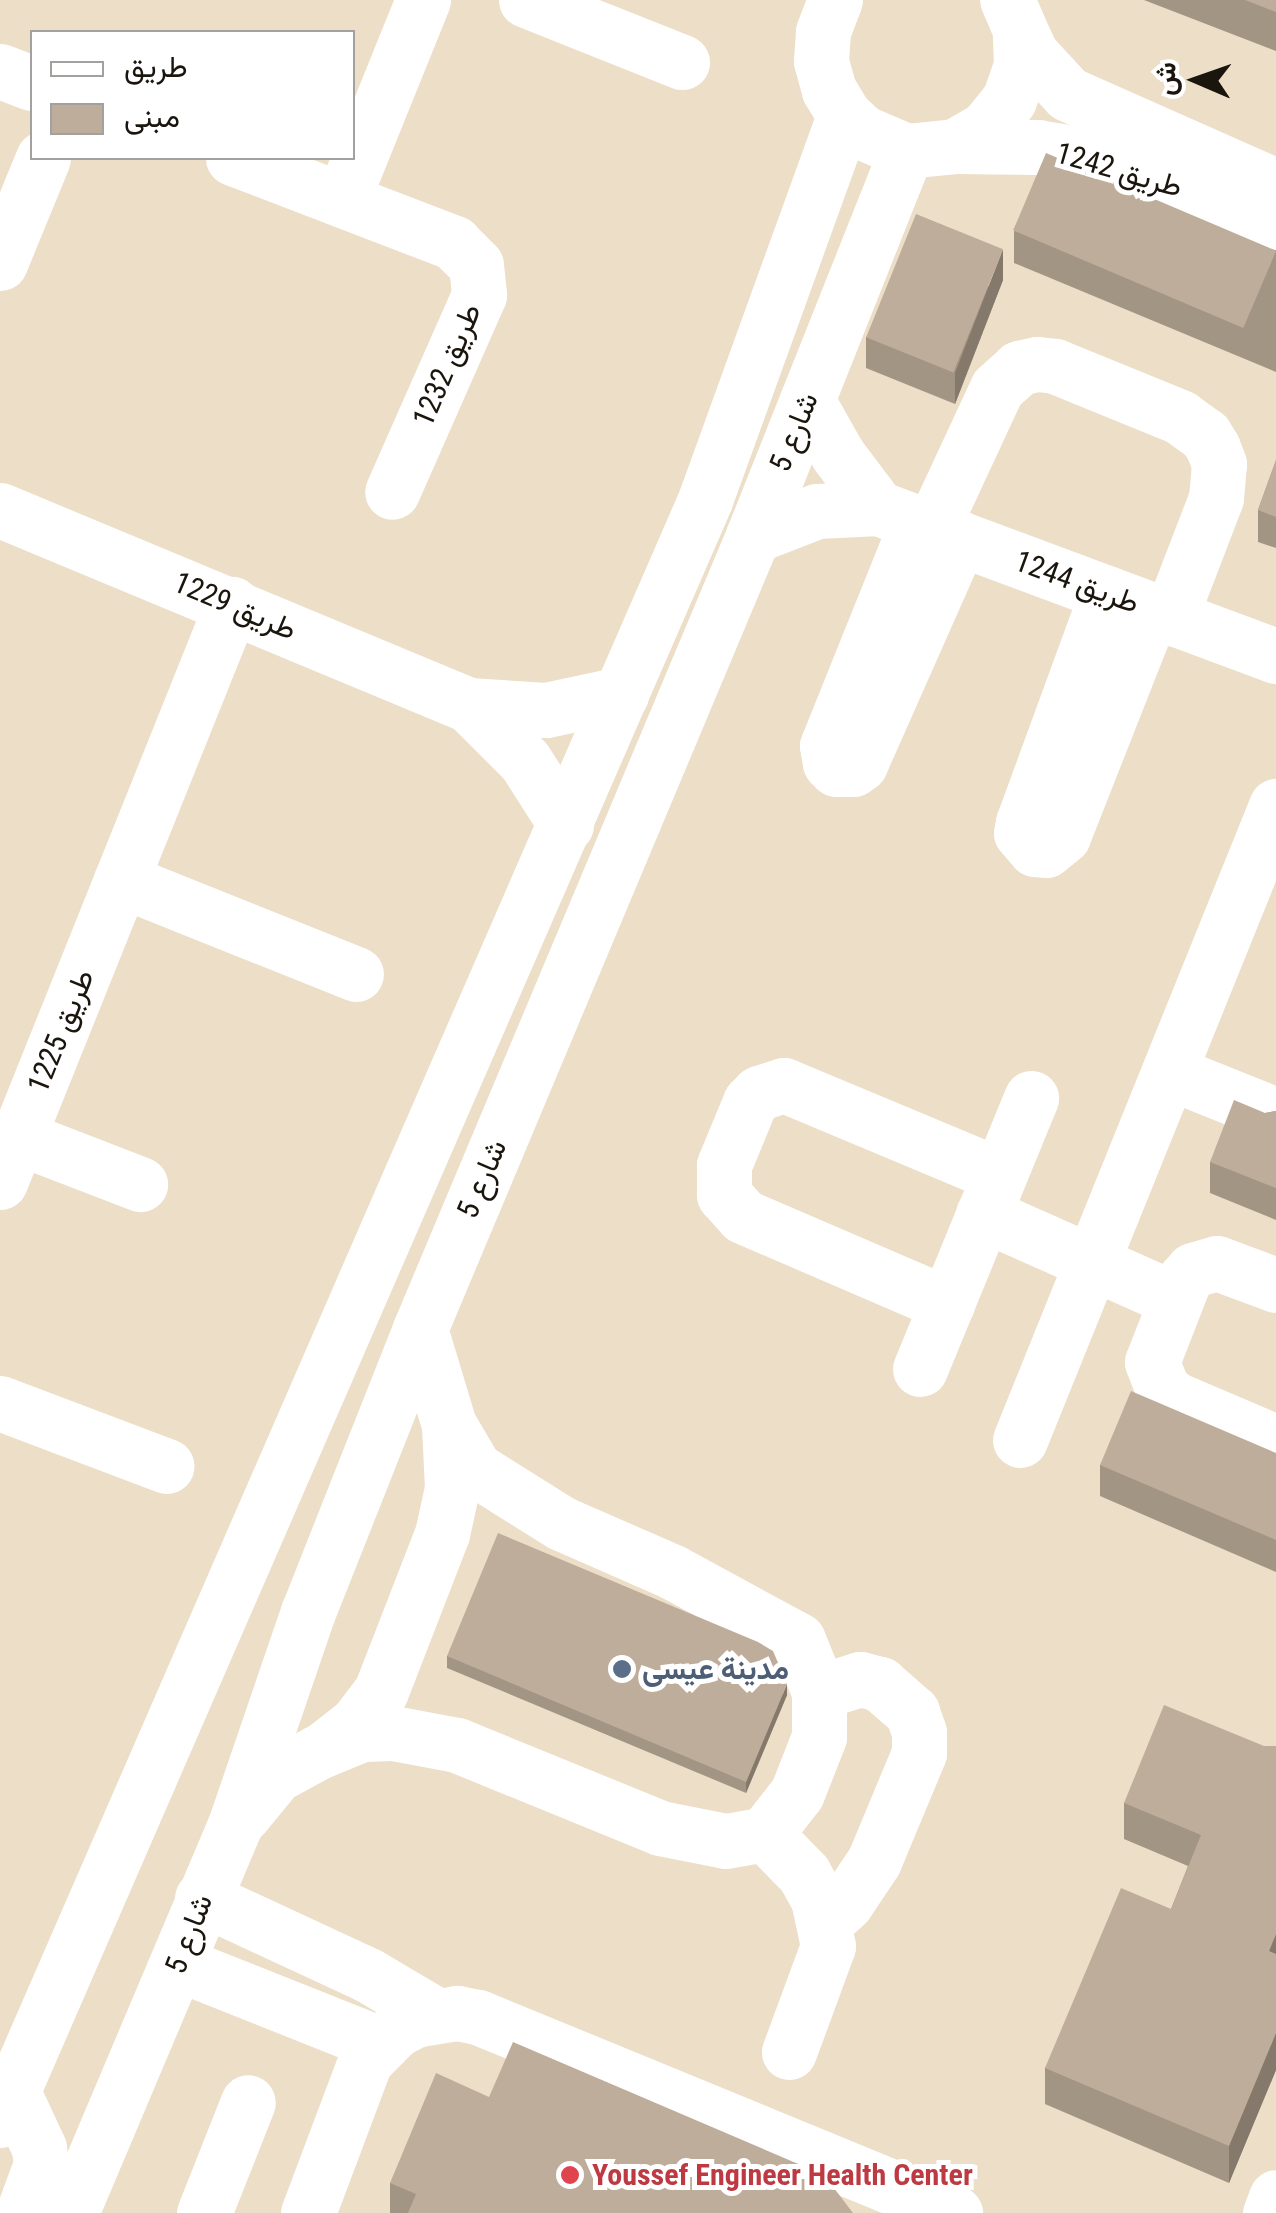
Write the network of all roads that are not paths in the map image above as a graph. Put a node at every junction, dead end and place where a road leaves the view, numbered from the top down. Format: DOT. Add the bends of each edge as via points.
graph roads {
  1 [pos="423,0"];
  2 [pos="526,0"];
  3 [pos="835,0"];
  4 [pos="1014,15"];
  5 [pos="682,62"];
  6 [pos="0,70"];
  7 [pos="30,82"];
  8 [pos="844,115"];
  9 [pos="930,149"];
  10 [pos="42,160"];
  11 [pos="238,160"];
  12 [pos="1276,186"];
  13 [pos="343,198"];
  14 [pos="1276,226"];
  15 [pos="0,263"];
  16 [pos="807,400"];
  17 [pos="392,492"];
  18 [pos="0,510"];
  19 [pos="922,524"];
  20 [pos="753,536"];
  21 [pos="232,604"];
  22 [pos="1143,607"];
  23 [pos="1276,656"];
  24 [pos="621,694"];
  25 [pos="469,705"];
  26 [pos="1276,806"];
  27 [pos="566,825"];
  28 [pos="121,880"];
  29 [pos="356,974"];
  30 [pos="1169,1072"];
  31 [pos="1031,1098"];
  32 [pos="1276,1116"];
  33 [pos="9,1160"];
  34 [pos="140,1184"];
  35 [pos="991,1194"];
  36 [pos="1093,1262"];
  37 [pos="1276,1285"];
  38 [pos="1176,1300"];
  39 [pos="947,1304"];
  40 [pos="420,1329"];
  41 [pos="920,1368"];
  42 [pos="0,1403"];
  43 [pos="449,1425"];
  44 [pos="1020,1440"];
  45 [pos="1276,1442"];
  46 [pos="167,1466"];
  47 [pos="819,1692"];
  48 [pos="318,1752"];
  49 [pos="235,1825"];
  50 [pos="765,1834"];
  51 [pos="202,1898"];
  52 [pos="825,1922"];
  53 [pos="179,1964"];
  54 [pos="436,2015"];
  55 [pos="380,2044"];
  56 [pos="789,2052"];
  57 [pos="4,2101"];
  58 [pos="248,2102"];
  59 [pos="1276,2198"];
  60 [pos="23,2213"];
  61 [pos="71,2213"];
  62 [pos="204,2213"];
  63 [pos="308,2213"];
  64 [pos="955,2213"];
  65 [pos="1270,2213"];
  1 -- 13 [label="street"];
  2 -- 5 [label="street"];
  3 -- 8 [label="street" via="821,62"];
  4 -- 9 [label="street" via="1021,66 1009,100 986,128"];
  4 -- 12 [label="street, طريق 1242" via="1031,54 1068,94"];
  6 -- 7 [label="street"];
  8 -- 9 [label="street" via="882,144"];
  8 -- 24 [label="street, شارع 5" via="705,500"];
  9 -- 14 [label="street, طريق 1242" via="1038,147 1091,156"];
  9 -- 16 [label="street, شارع 5"];
  10 -- 15 [label="street"];
  11 -- 13 [label="street, طريق 1232"];
  13 -- 17 [label="street, طريق 1232" via="454,243 476,265 480,280"];
  16 -- 19 [label="street" via="838,455"];
  16 -- 20 [label="street, شارع 5"];
  18 -- 21 [label="street, طريق 1229"];
  19 -- 20 [label="street, طريق 1244" via="817,511"];
  19 -- 22 [label="street, طريق 1244"];
  19 -- 22 [label="street" via="997,388 1019,368 1056,366 1180,417 1213,448 1220,481 1216,498"];
  20 -- 40 [label="street, شارع 5"];
  21 -- 25 [label="street, طريق 1229"];
  21 -- 28 [label="street, طريق 1225"];
  22 -- 23 [label="street, طريق 1244"];
  24 -- 25 [label="street, طريق 1229" via="546,710"];
  24 -- 27 [label="street, شارع 5"];
  25 -- 27 [label="street, طريق 1229" via="525,761"];
  26 -- 30 [label="street"];
  27 -- 57 [label="street, شارع 5"];
  28 -- 29 [label="street"];
  28 -- 33 [label="street, طريق 1225"];
  30 -- 32 [label="street"];
  30 -- 36 [label="street"];
  31 -- 35 [label="street"];
  33 -- 34 [label="street"];
  35 -- 36 [label="street"];
  35 -- 39 [label="street"];
  35 -- 39 [label="street" via="784,1085 750,1102 724,1165 724,1195 744,1216"];
  36 -- 38 [label="street"];
  36 -- 44 [label="street"];
  37 -- 38 [label="street" via="1218,1262 1192,1270"];
  38 -- 45 [label="street" via="1152,1362 1163,1390"];
  39 -- 41 [label="street"];
  40 -- 43 [label="street"];
  40 -- 49 [label="street, شارع 5" via="308,1612"];
  42 -- 46 [label="street"];
  43 -- 47 [label="street" via="475,1469 560,1523 673,1572 798,1640"];
  43 -- 48 [label="street" via="448,1511 388,1674 356,1724"];
  47 -- 50 [label="street" via="818,1737 797,1794"];
  47 -- 52 [label="street" via="860,1679 880,1684 912,1712 919,1732 919,1753 874,1861"];
  48 -- 49 [label="street" via="276,1775"];
  48 -- 50 [label="street" via="362,1734 393,1732 457,1745 660,1828 726,1840"];
  49 -- 51 [label="street, شارع 5"];
  50 -- 52 [label="street" via="804,1874"];
  51 -- 53 [label="street, شارع 5"];
  51 -- 54 [label="street" via="368,1975"];
  52 -- 56 [label="street" via="828,1946"];
  53 -- 55 [label="street"];
  53 -- 61 [label="street, شارع 5"];
  54 -- 55 [label="street" via="396,2030"];
  54 -- 64 [label="street" via="478,2017"];
  55 -- 63 [label="street" via="366,2061"];
  57 -- 60 [label="street" via="40,2148 42,2164"];
  58 -- 62 [label="street"];
  59 -- 65 [label="street"];
}
